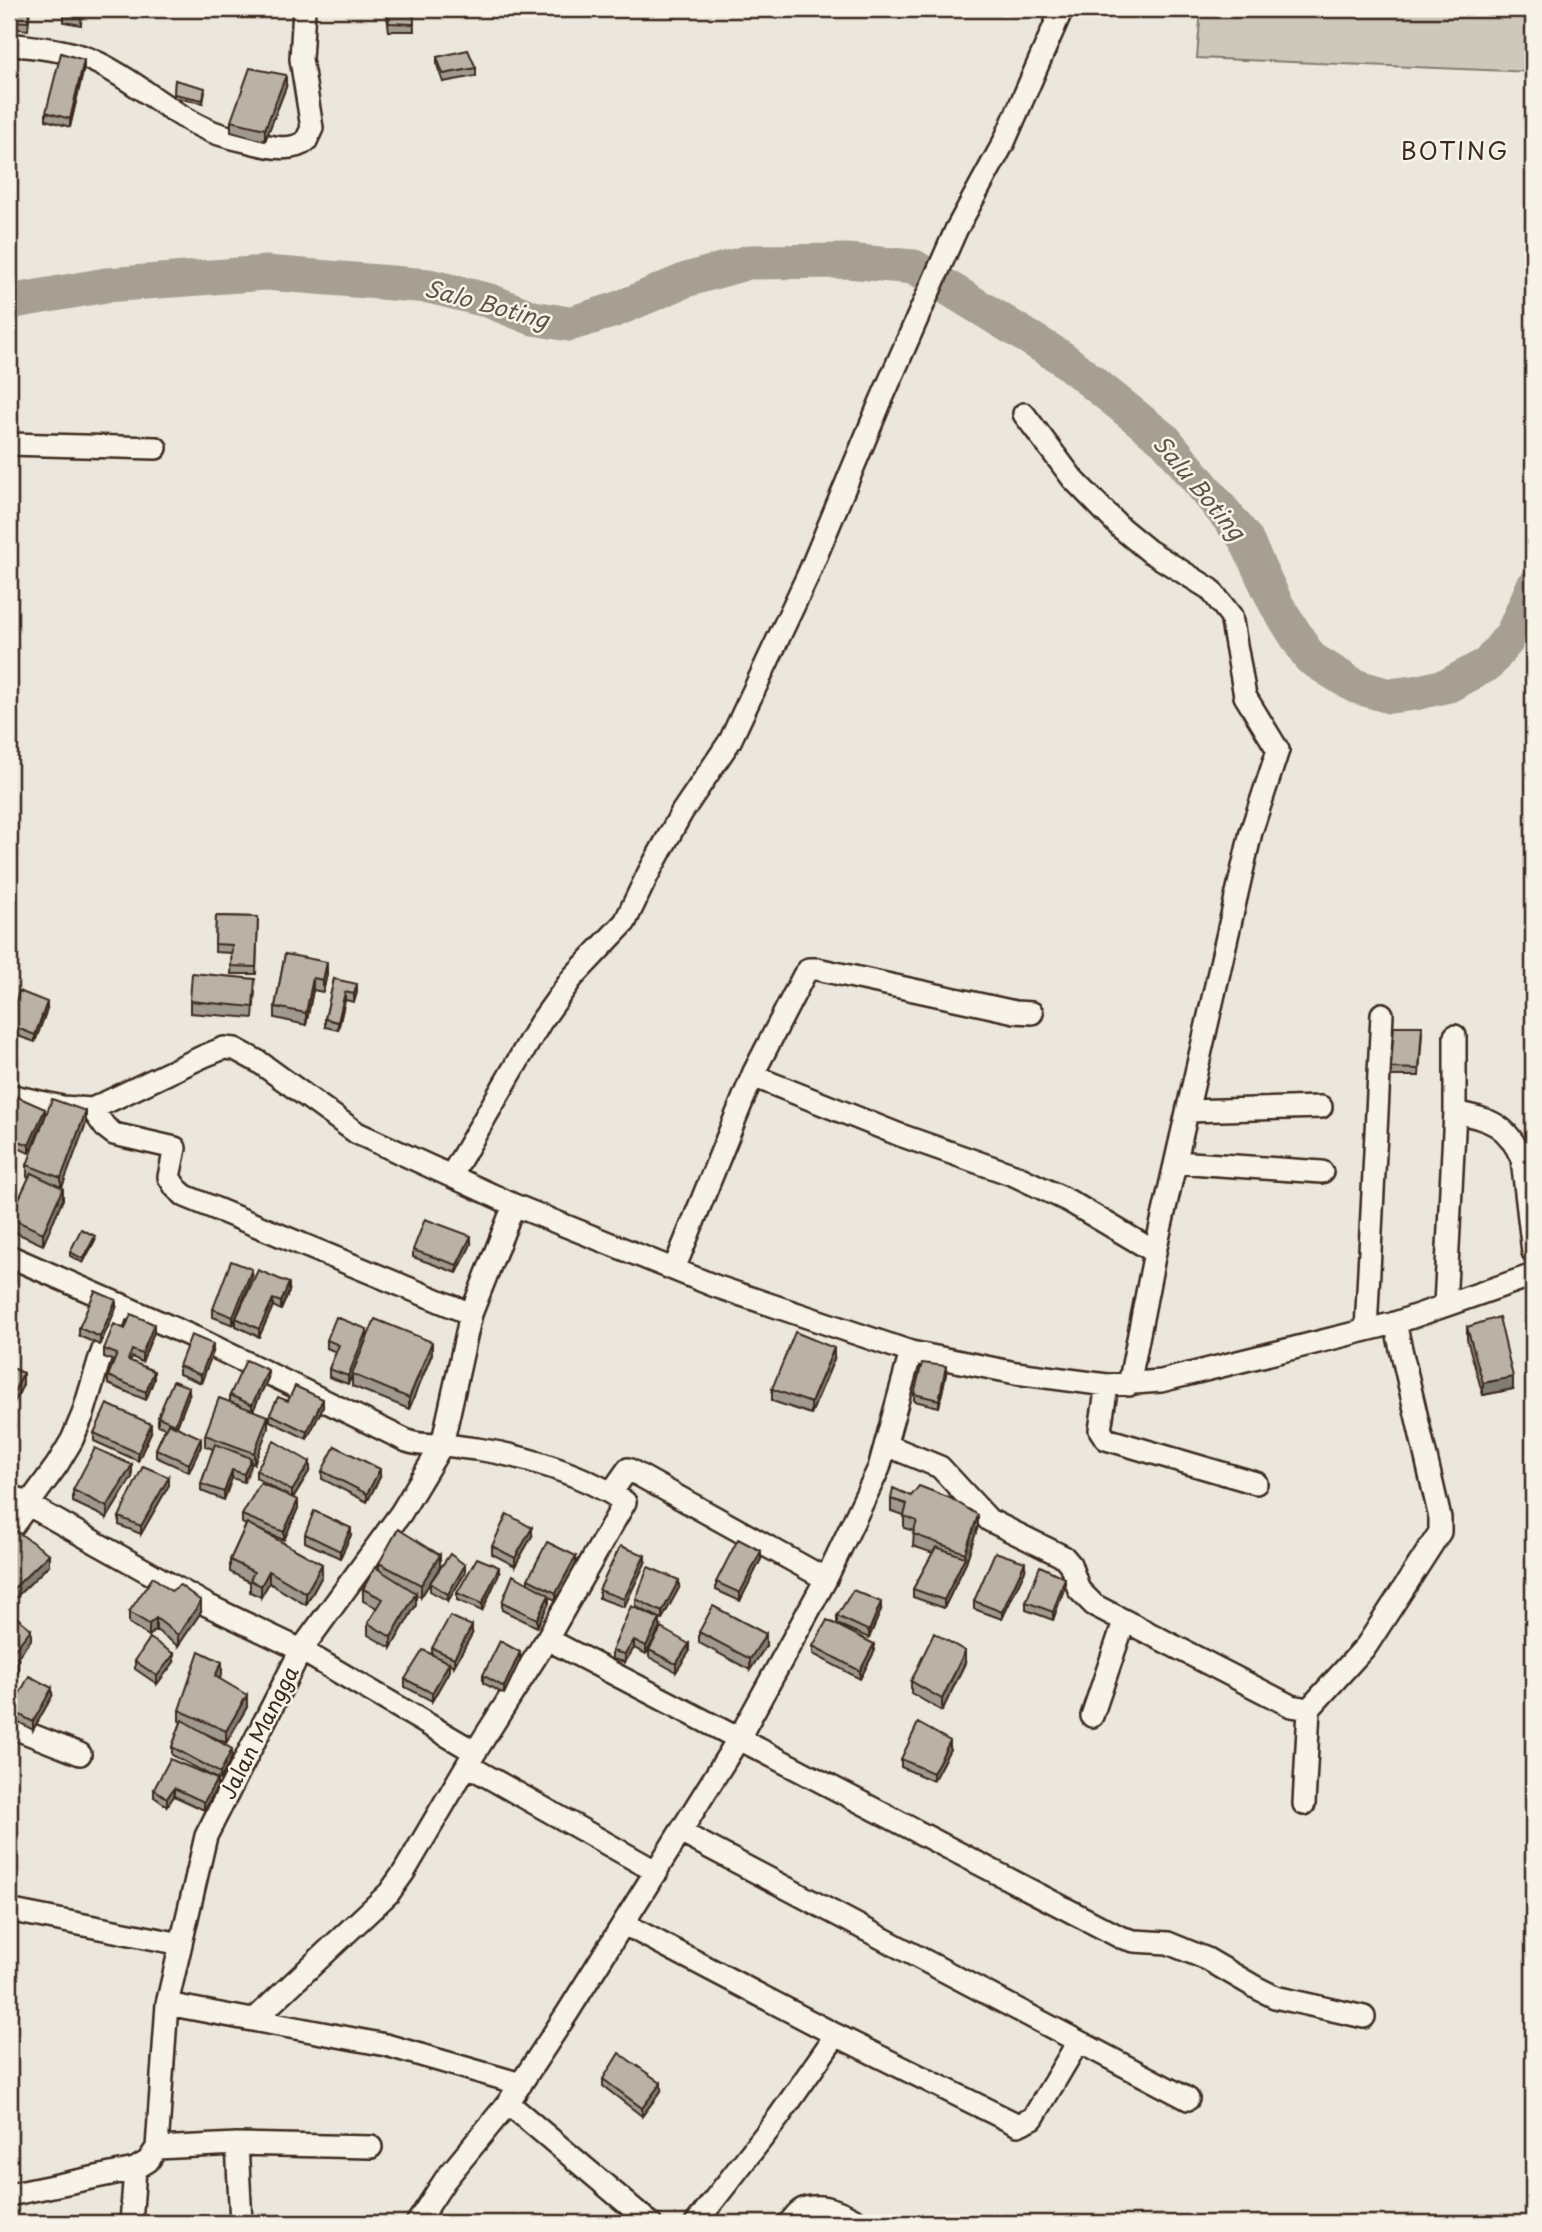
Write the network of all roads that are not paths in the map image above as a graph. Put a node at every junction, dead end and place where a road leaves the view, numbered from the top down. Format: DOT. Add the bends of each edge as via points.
graph roads {
  1 [pos="304,9"];
  2 [pos="1062,9"];
  3 [pos="9,44"];
  4 [pos="1024,414"];
  5 [pos="9,444"];
  6 [pos="156,448"];
  7 [pos="1032,1013"];
  8 [pos="1382,1014"];
  9 [pos="1455,1036"];
  10 [pos="753,1076"];
  11 [pos="9,1095"];
  12 [pos="1321,1107"];
  13 [pos="92,1109"];
  14 [pos="1188,1111"];
  15 [pos="1455,1112"];
  16 [pos="1175,1162"];
  17 [pos="1322,1172"];
  18 [pos="451,1176"];
  19 [pos="514,1205"];
  20 [pos="1155,1252"];
  21 [pos="1533,1252"];
  22 [pos="9,1255"];
  23 [pos="674,1269"];
  24 [pos="1533,1275"];
  25 [pos="120,1304"];
  26 [pos="1445,1305"];
  27 [pos="471,1314"];
  28 [pos="1395,1322"];
  29 [pos="1366,1330"];
  30 [pos="911,1352"];
  31 [pos="1107,1385"];
  32 [pos="1129,1385"];
  33 [pos="442,1445"];
  34 [pos="886,1445"];
  35 [pos="1256,1483"];
  36 [pos="611,1493"];
  37 [pos="9,1494"];
  38 [pos="28,1504"];
  39 [pos="9,1531"];
  40 [pos="826,1579"];
  41 [pos="1124,1622"];
  42 [pos="547,1639"];
  43 [pos="300,1650"];
  44 [pos="1309,1709"];
  45 [pos="1092,1716"];
  46 [pos="9,1726"];
  47 [pos="739,1738"];
  48 [pos="80,1754"];
  49 [pos="471,1758"];
  50 [pos="1304,1804"];
  51 [pos="682,1833"];
  52 [pos="657,1872"];
  53 [pos="13,1911"];
  54 [pos="624,1924"];
  55 [pos="181,1944"];
  56 [pos="167,2004"];
  57 [pos="1364,2017"];
  58 [pos="254,2020"];
  59 [pos="836,2035"];
  60 [pos="1078,2042"];
  61 [pos="521,2084"];
  62 [pos="1188,2099"];
  63 [pos="508,2103"];
  64 [pos="237,2144"];
  65 [pos="371,2147"];
  66 [pos="157,2148"];
  67 [pos="135,2169"];
  68 [pos="9,2195"];
  69 [pos="131,2223"];
  70 [pos="241,2223"];
  71 [pos="417,2223"];
  72 [pos="650,2223"];
  73 [pos="696,2223"];
  74 [pos="789,2223"];
  75 [pos="861,2223"];
  1 -- 3 [label="street" via="301,59 312,128 306,141 290,147 212,132 89,59"];
  2 -- 18 [label="street" via="1004,142 956,230 809,573 730,741 682,812 625,922 573,977 540,1023"];
  4 -- 14 [label="street" via="1073,479 1121,528 1210,589 1231,617 1245,696 1278,750 1251,832"];
  5 -- 6 [label="street"];
  7 -- 10 [label="street" via="809,969"];
  8 -- 29 [label="street"];
  9 -- 15 [label="street"];
  10 -- 20 [label="street" via="1014,1175 1069,1201"];
  10 -- 23 [label="street"];
  11 -- 13 [label="street"];
  12 -- 14 [label="street"];
  13 -- 18 [label="street" via="228,1048 259,1062 357,1133"];
  13 -- 27 [label="street" via="114,1134 175,1148 169,1177 185,1196"];
  14 -- 16 [label="street"];
  15 -- 21 [label="street" via="1496,1123 1517,1146"];
  15 -- 26 [label="street"];
  16 -- 17 [label="street"];
  16 -- 20 [label="street"];
  18 -- 19 [label="street"];
  19 -- 23 [label="street"];
  19 -- 27 [label="street, Jalan Mangga"];
  20 -- 32 [label="street"];
  22 -- 25 [label="street"];
  23 -- 30 [label="street"];
  24 -- 26 [label="street"];
  25 -- 33 [label="street" via="396,1437 418,1445"];
  25 -- 38 [label="street" via="72,1440"];
  26 -- 28 [label="street"];
  27 -- 33 [label="street, Jalan Mangga"];
  28 -- 29 [label="street"];
  28 -- 44 [label="street" via="1440,1532 1367,1645"];
  29 -- 32 [label="street"];
  30 -- 31 [label="street"];
  30 -- 34 [label="street"];
  31 -- 32 [label="street"];
  31 -- 35 [label="street" via="1100,1430 1106,1438"];
  33 -- 36 [label="street" via="503,1453"];
  33 -- 43 [label="street, Jalan Mangga" via="401,1513"];
  34 -- 40 [label="street"];
  34 -- 41 [label="street" via="940,1467 989,1520 1064,1557 1083,1596"];
  36 -- 40 [label="street" via="628,1469"];
  36 -- 42 [label="street" via="625,1502"];
  37 -- 38 [label="street"];
  38 -- 39 [label="street"];
  38 -- 43 [label="street" via="207,1605"];
  40 -- 47 [label="street"];
  41 -- 44 [label="street" via="1297,1708"];
  41 -- 45 [label="street"];
  42 -- 47 [label="street"];
  42 -- 49 [label="street"];
  43 -- 49 [label="street"];
  43 -- 55 [label="street, Jalan Mangga" via="206,1836"];
  44 -- 50 [label="street"];
  46 -- 48 [label="street"];
  47 -- 51 [label="street"];
  47 -- 57 [label="street" via="1120,1937 1168,1943 1275,1997"];
  49 -- 52 [label="street"];
  49 -- 58 [label="street" via="389,1892"];
  51 -- 52 [label="street"];
  51 -- 60 [label="street"];
  52 -- 54 [label="street"];
  53 -- 55 [label="street"];
  54 -- 59 [label="street"];
  54 -- 61 [label="street"];
  55 -- 56 [label="street, Jalan Mangga"];
  56 -- 58 [label="street"];
  56 -- 66 [label="street, Jalan Mangga"];
  58 -- 61 [label="street" via="401,2049"];
  59 -- 60 [label="street" via="1018,2125 1033,2118"];
  59 -- 73 [label="street"];
  60 -- 62 [label="street"];
  61 -- 63 [label="street"];
  63 -- 71 [label="street" via="445,2180"];
  63 -- 72 [label="street"];
  64 -- 65 [label="street"];
  64 -- 66 [label="street"];
  64 -- 70 [label="street"];
  66 -- 67 [label="street"];
  67 -- 68 [label="street"];
  67 -- 69 [label="street"];
  74 -- 75 [label="street" via="808,2207 842,2212"];
}
